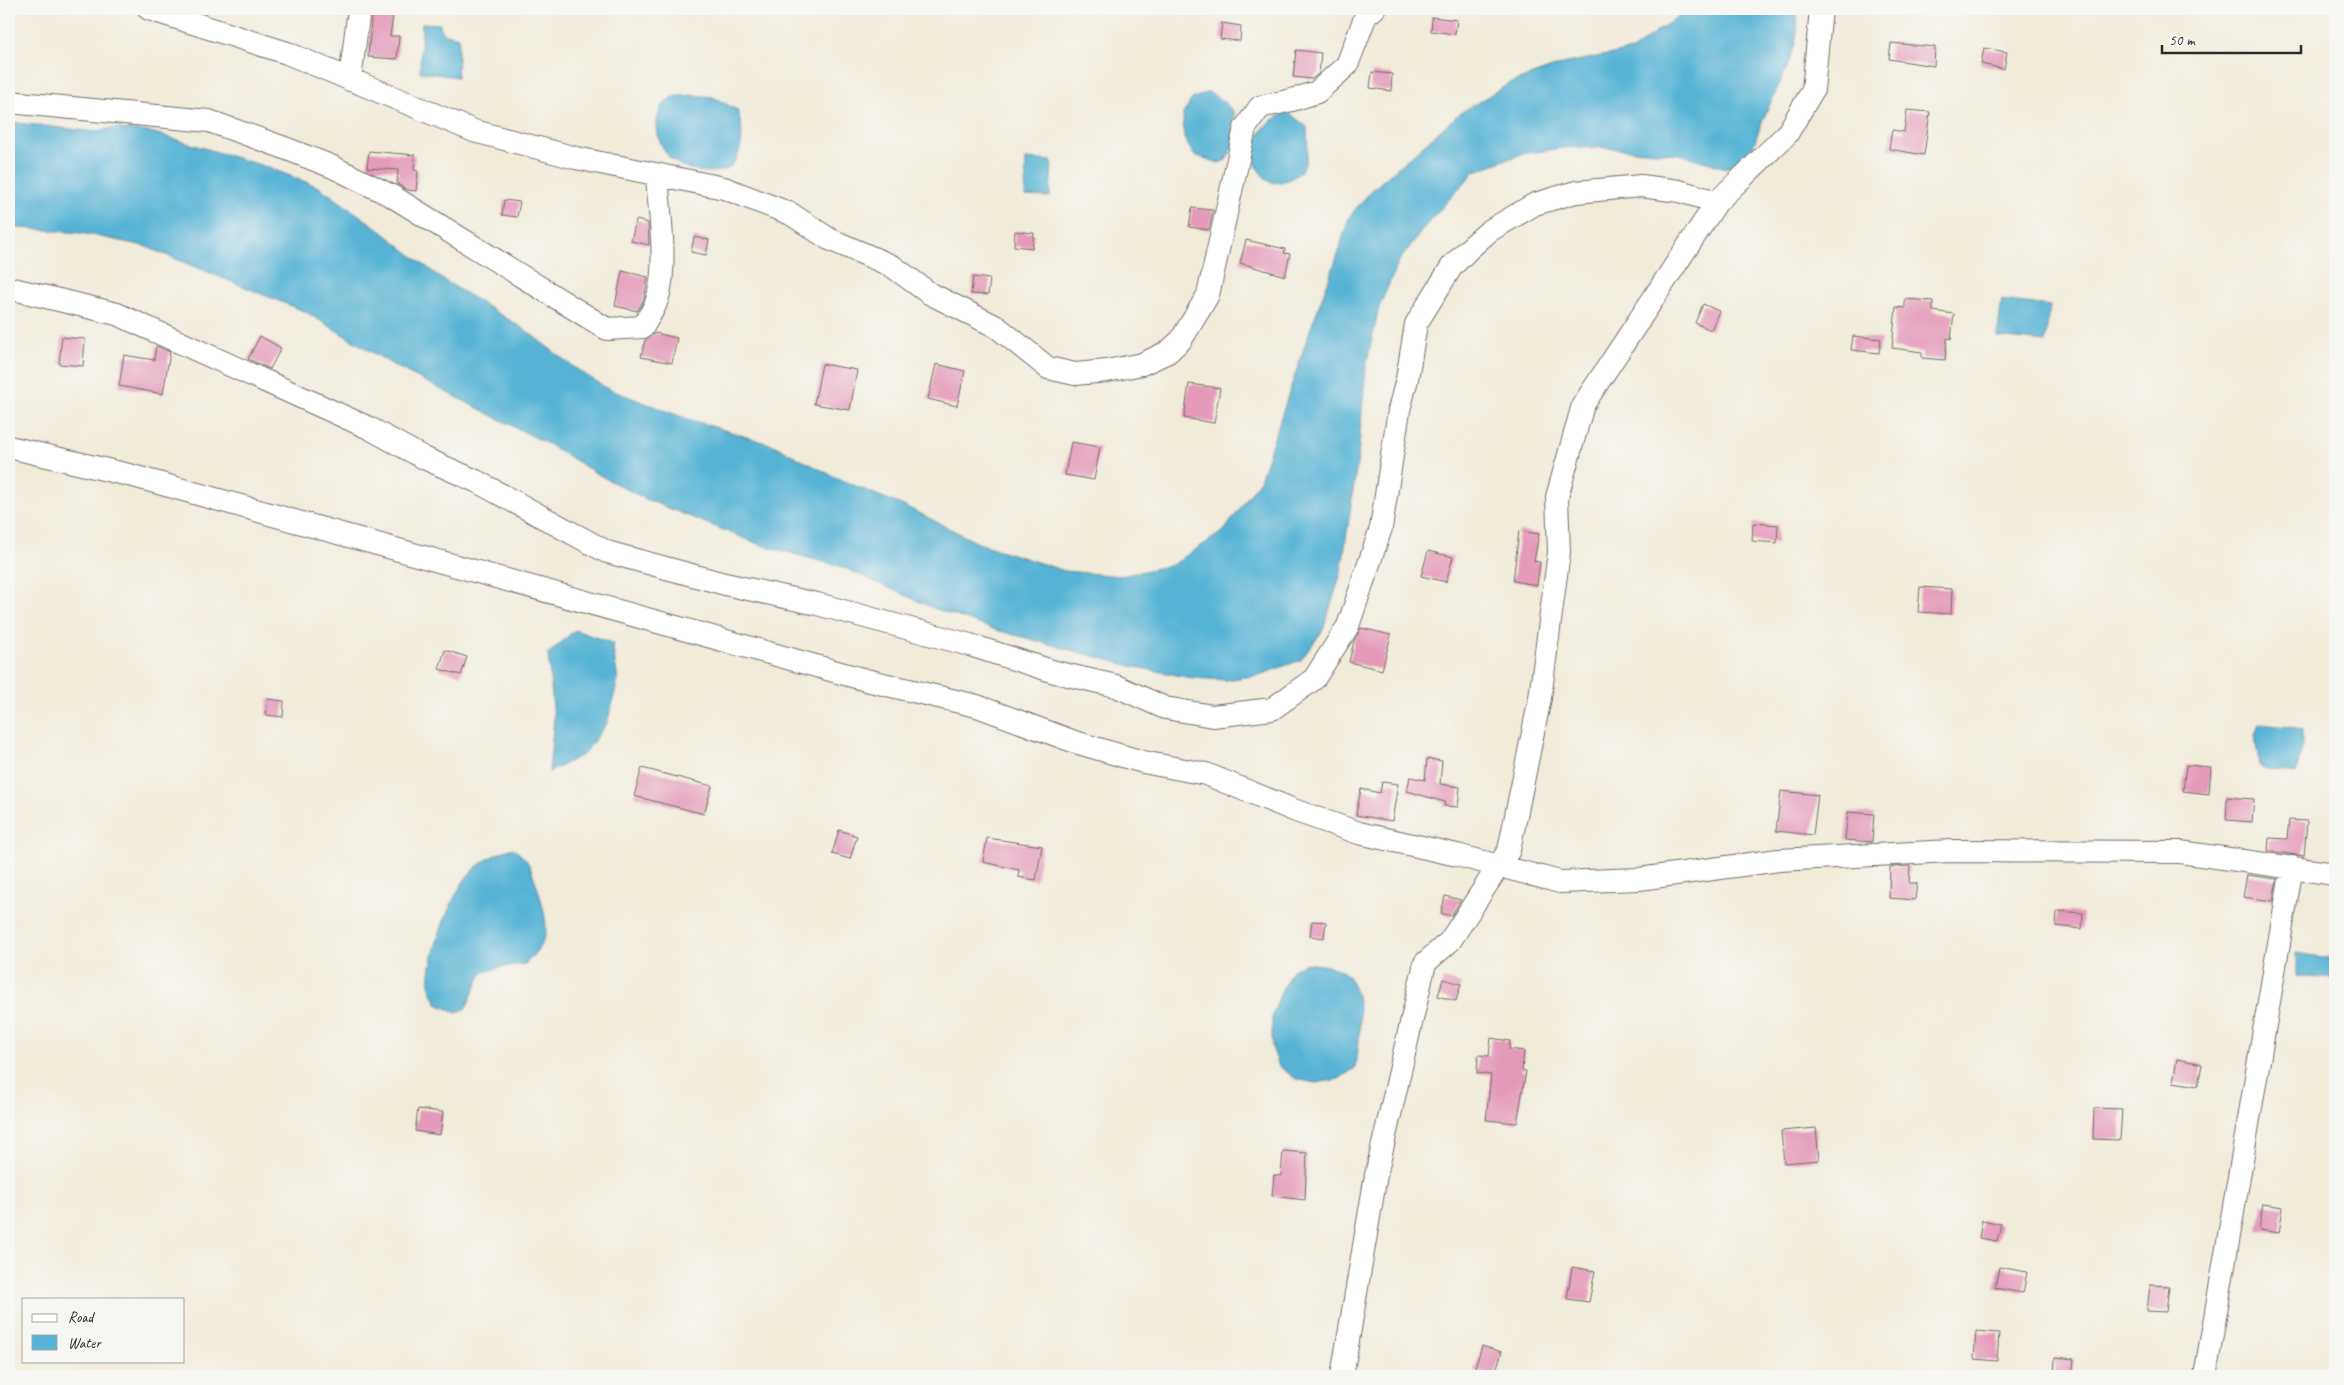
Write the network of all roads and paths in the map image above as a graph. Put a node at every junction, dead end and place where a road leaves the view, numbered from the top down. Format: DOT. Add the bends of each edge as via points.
graph roads {
  1 [pos="149,9"];
  2 [pos="359,9"];
  3 [pos="1374,9"];
  4 [pos="1821,9"];
  5 [pos="350,80"];
  6 [pos="9,102"];
  7 [pos="656,175"];
  8 [pos="1717,202"];
  9 [pos="9,288"];
  10 [pos="9,447"];
  11 [pos="1497,867"];
  12 [pos="2292,867"];
  13 [pos="2335,874"];
  14 [pos="1342,1376"];
  15 [pos="2206,1376"];
  1 -- 5 [label="street" via="288,53"];
  2 -- 5 [label="street"];
  3 -- 7 [label="street" via="1366,15 1347,65 1316,92 1260,107 1245,128 1208,295 1181,340 1168,352 1142,364 1107,372 1075,374 1048,368 997,327 929,293 892,266 829,240 791,214 724,188"];
  4 -- 8 [label="street" via="1813,90 1787,134"];
  5 -- 7 [label="street" via="474,131"];
  6 -- 7 [label="street" via="209,121 282,147 392,196 606,329 643,327 656,303 662,243"];
  8 -- 9 [label="street" via="1679,191 1641,186 1576,192 1534,204 1489,231 1452,266 1416,324 1381,528 1348,626 1314,679 1272,709 1213,716 1165,708 1116,686 1055,672 970,644 607,552 369,428 125,317"];
  8 -- 11 [label="street" via="1583,405 1557,497 1558,552 1540,698 1509,850"];
  10 -- 11 [label="street" via="133,476 857,678 977,706 1075,742 1143,762 1206,774 1359,833"];
  11 -- 12 [label="street" via="1560,882 1639,879 1779,860 1952,851 2180,852"];
  11 -- 14 [label="street" via="1450,941 1425,963 1376,1175"];
  12 -- 13 [label="street"];
  12 -- 15 [label="street"];
}
